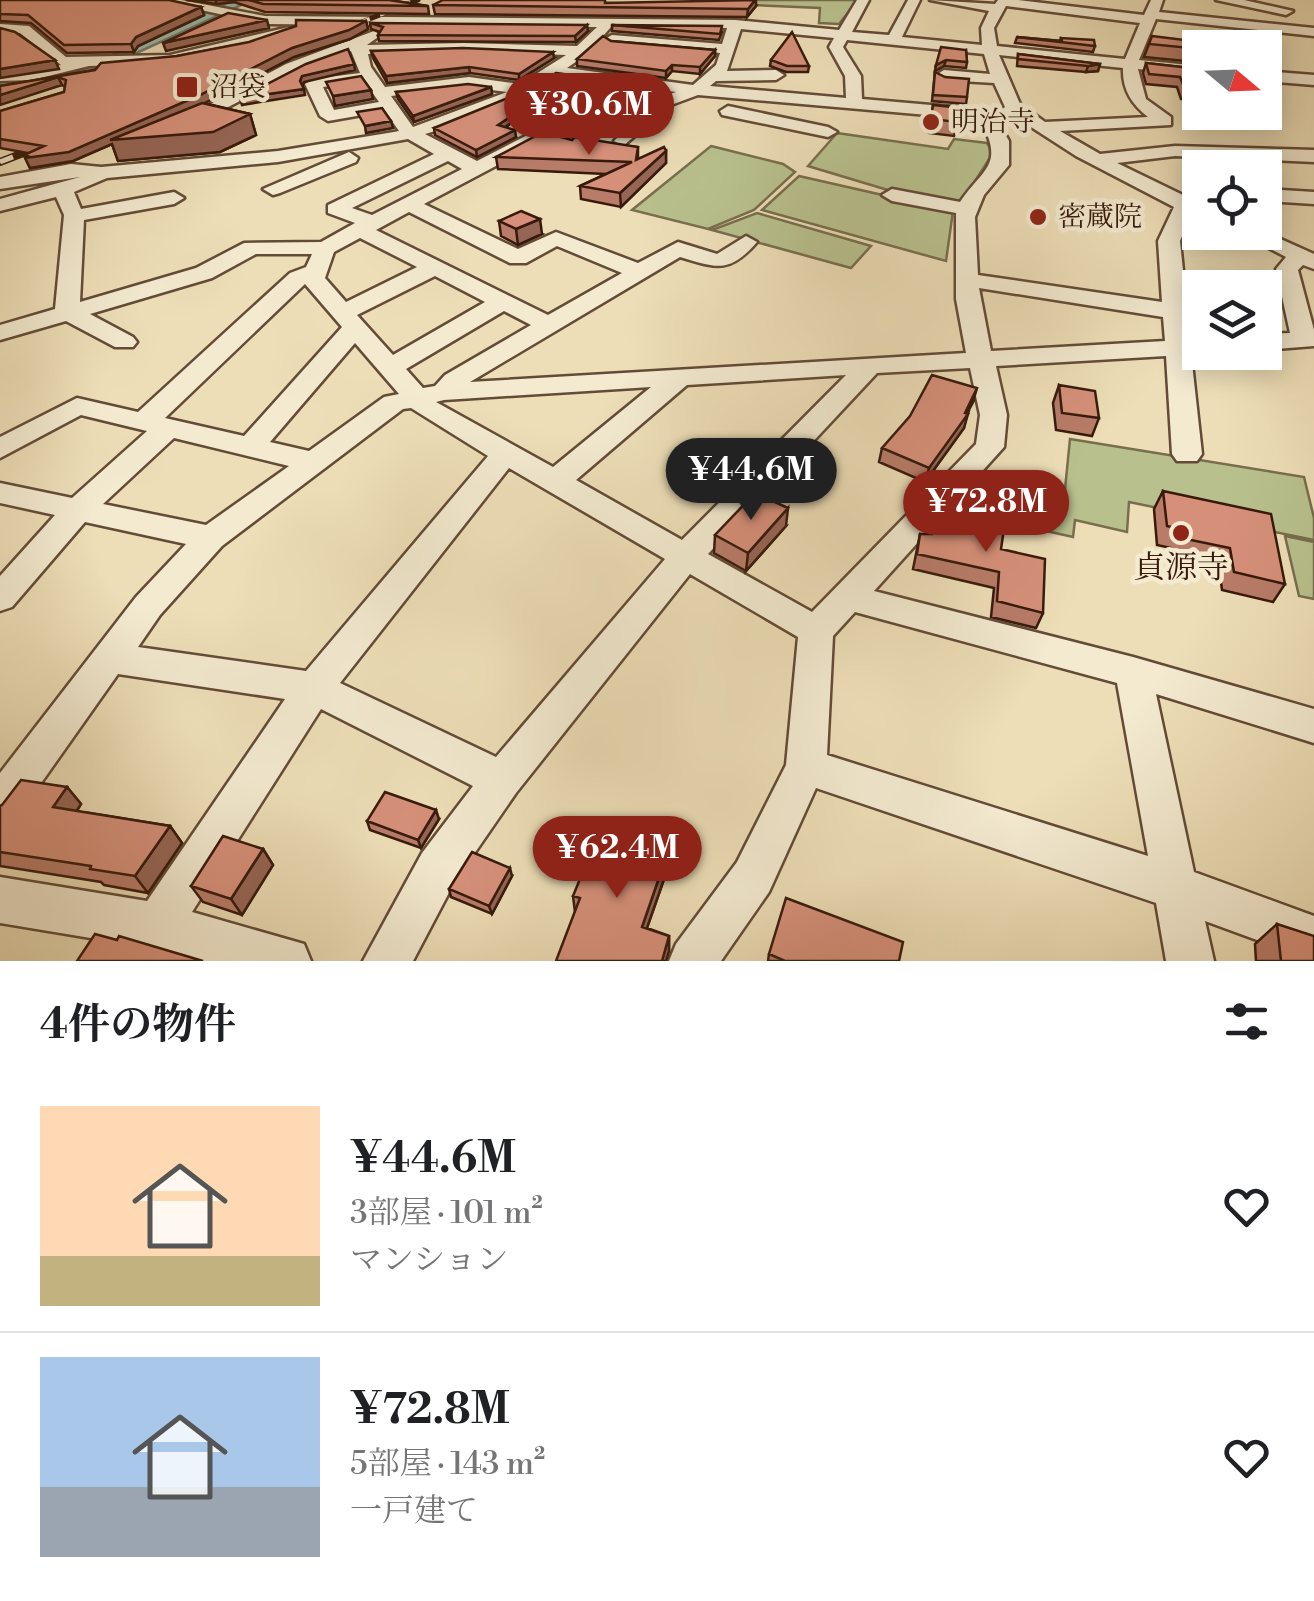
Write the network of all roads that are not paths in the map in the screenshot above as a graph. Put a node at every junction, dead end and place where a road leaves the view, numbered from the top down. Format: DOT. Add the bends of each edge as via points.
graph roads {
  1 [pos="161,0"];
  2 [pos="255,0"];
  3 [pos="863,0"];
  4 [pos="914,0"];
  5 [pos="936,0"];
  6 [pos="1222,0"];
  7 [pos="512,3"];
  8 [pos="282,4"];
  9 [pos="609,4"];
  10 [pos="717,4"];
  11 [pos="1074,5"];
  12 [pos="371,8"];
  13 [pos="999,8"];
  14 [pos="1271,8"];
  15 [pos="222,9"];
  16 [pos="1153,11"];
  17 [pos="1298,13"];
  18 [pos="266,20"];
  19 [pos="309,21"];
  20 [pos="339,21"];
  21 [pos="404,22"];
  22 [pos="497,22"];
  23 [pos="1008,22"];
  24 [pos="731,24"];
  25 [pos="186,27"];
  26 [pos="603,27"];
  27 [pos="1063,27"];
  28 [pos="0,28"];
  29 [pos="1250,30"];
  30 [pos="1275,30"];
  31 [pos="1314,32"];
  32 [pos="1282,35"];
  33 [pos="32,36"];
  34 [pos="842,36"];
  35 [pos="425,39"];
  36 [pos="893,41"];
  37 [pos="16,43"];
  38 [pos="359,46"];
  39 [pos="462,47"];
  40 [pos="481,47"];
  41 [pos="514,48"];
  42 [pos="728,49"];
  43 [pos="994,52"];
  44 [pos="155,53"];
  45 [pos="578,54"];
  46 [pos="122,57"];
  47 [pos="96,61"];
  48 [pos="1131,65"];
  49 [pos="642,66"];
  50 [pos="1182,69"];
  51 [pos="554,70"];
  52 [pos="440,71"];
  53 [pos="776,75"];
  54 [pos="944,75"];
  55 [pos="0,76"];
  56 [pos="370,76"];
  57 [pos="715,76"];
  58 [pos="1282,77"];
  59 [pos="1000,79"];
  60 [pos="1314,80"];
  61 [pos="100,81"];
  62 [pos="469,82"];
  63 [pos="0,87"];
  64 [pos="416,87"];
  65 [pos="299,88"];
  66 [pos="529,88"];
  67 [pos="696,90"];
  68 [pos="385,98"];
  69 [pos="268,100"];
  70 [pos="608,100"];
  71 [pos="669,101"];
  72 [pos="854,105"];
  73 [pos="1008,113"];
  74 [pos="467,115"];
  75 [pos="556,126"];
  76 [pos="173,127"];
  77 [pos="1044,127"];
  78 [pos="408,132"];
  79 [pos="828,132"];
  80 [pos="623,141"];
  81 [pos="369,144"];
  82 [pos="448,154"];
  83 [pos="1314,156"];
  84 [pos="1098,160"];
  85 [pos="162,166"];
  86 [pos="475,168"];
  87 [pos="67,180"];
  88 [pos="0,183"];
  89 [pos="273,189"];
  90 [pos="892,195"];
  91 [pos="1282,196"];
  92 [pos="1314,198"];
  93 [pos="1182,199"];
  94 [pos="406,204"];
  95 [pos="0,205"];
  96 [pos="966,209"];
  97 [pos="74,216"];
  98 [pos="1182,223"];
  99 [pos="364,225"];
  100 [pos="746,242"];
  101 [pos="1282,248"];
  102 [pos="1307,259"];
  103 [pos="320,260"];
  104 [pos="434,268"];
  105 [pos="640,272"];
  106 [pos="969,280"];
  107 [pos="503,302"];
  108 [pos="1172,311"];
  109 [pos="67,312"];
  110 [pos="349,320"];
  111 [pos="547,324"];
  112 [pos="1182,332"];
  113 [pos="0,333"];
  114 [pos="1309,340"];
  115 [pos="1282,341"];
  116 [pos="124,342"];
  117 [pos="1182,347"];
  118 [pos="983,360"];
  119 [pos="870,366"];
  120 [pos="390,367"];
  121 [pos="1189,370"];
  122 [pos="679,378"];
  123 [pos="430,394"];
  124 [pos="156,425"];
  125 [pos="1,446"];
  126 [pos="250,447"];
  127 [pos="506,453"];
  128 [pos="1187,454"];
  129 [pos="314,462"];
  130 [pos="556,481"];
  131 [pos="0,492"];
  132 [pos="79,510"];
  133 [pos="211,538"];
  134 [pos="687,555"];
  135 [pos="850,594"];
  136 [pos="0,598"];
  137 [pos="816,631"];
  138 [pos="110,658"];
  139 [pos="1133,672"];
  140 [pos="314,688"];
  141 [pos="1314,726"];
  142 [pos="806,766"];
  143 [pos="502,780"];
  144 [pos="0,806"];
  145 [pos="1175,886"];
  146 [pos="0,900"];
  147 [pos="156,926"];
  148 [pos="1314,940"];
  149 [pos="287,961"];
  150 [pos="386,961"];
  151 [pos="693,961"];
  152 [pos="1190,961"];
  1 -- 15 [label="street"];
  2 -- 15 [label="street"];
  3 -- 34 [label="street"];
  4 -- 36 [label="street"];
  5 -- 13 [label="street"];
  6 -- 14 [label="street"];
  7 -- 22 [label="street"];
  8 -- 18 [label="street"];
  9 -- 26 [label="street"];
  10 -- 24 [label="street"];
  11 -- 13 [label="street"];
  11 -- 16 [label="street"];
  11 -- 27 [label="street"];
  12 -- 20 [label="street"];
  13 -- 23 [label="street"];
  13 -- 43 [label="street" via="987,35"];
  14 -- 17 [label="street"];
  14 -- 30 [label="street"];
  15 -- 18 [label="street"];
  15 -- 25 [label="street"];
  16 -- 29 [label="street"];
  16 -- 48 [label="street"];
  18 -- 19 [label="street"];
  19 -- 20 [label="street"];
  19 -- 44 [label="street" via="208,52"];
  20 -- 21 [label="street"];
  21 -- 22 [label="street" via="445,14"];
  21 -- 38 [label="street"];
  22 -- 26 [label="street"];
  22 -- 40 [label="street"];
  24 -- 26 [label="street"];
  24 -- 34 [label="street"];
  24 -- 42 [label="street"];
  26 -- 42 [label="street"];
  26 -- 45 [label="street"];
  28 -- 33 [label="street"];
  31 -- 32 [label="street"];
  33 -- 37 [label="street"];
  33 -- 47 [label="street" via="62,61"];
  34 -- 36 [label="street"];
  34 -- 72 [label="street" via="836,47 853,76"];
  35 -- 38 [label="street"];
  36 -- 43 [label="street"];
  38 -- 39 [label="street"];
  38 -- 56 [label="street"];
  38 -- 76 [label="street" via="278,75"];
  39 -- 40 [label="street"];
  39 -- 52 [label="street"];
  40 -- 41 [label="street"];
  41 -- 45 [label="street"];
  41 -- 62 [label="street"];
  42 -- 57 [label="street"];
  43 -- 48 [label="street"];
  43 -- 59 [label="street"];
  44 -- 46 [label="street"];
  44 -- 61 [label="street"];
  45 -- 49 [label="street"];
  45 -- 51 [label="street"];
  46 -- 47 [label="street"];
  46 -- 63 [label="street" via="57,81"];
  47 -- 55 [label="street"];
  48 -- 50 [label="street"];
  48 -- 77 [label="street" via="1138,100 1165,121"];
  51 -- 66 [label="street"];
  51 -- 67 [label="street"];
  53 -- 57 [label="street"];
  54 -- 59 [label="street"];
  56 -- 65 [label="street"];
  56 -- 68 [label="street"];
  57 -- 67 [label="street"];
  58 -- 60 [label="street"];
  59 -- 73 [label="street"];
  62 -- 64 [label="street"];
  62 -- 66 [label="street"];
  64 -- 68 [label="street"];
  64 -- 74 [label="street"];
  65 -- 68 [label="street" via="328,116"];
  65 -- 69 [label="street"];
  66 -- 70 [label="street"];
  66 -- 74 [label="street"];
  67 -- 71 [label="street"];
  67 -- 72 [label="street"];
  68 -- 78 [label="street"];
  70 -- 71 [label="street"];
  70 -- 75 [label="street"];
  71 -- 79 [label="street"];
  71 -- 80 [label="street"];
  72 -- 73 [label="street"];
  73 -- 77 [label="street"];
  73 -- 96 [label="street" via="991,123 1005,154 1002,166"];
  74 -- 75 [label="street"];
  74 -- 78 [label="street"];
  75 -- 86 [label="street"];
  77 -- 84 [label="street"];
  78 -- 81 [label="street"];
  78 -- 82 [label="street"];
  81 -- 85 [label="street"];
  81 -- 89 [label="street"];
  82 -- 86 [label="street"];
  82 -- 99 [label="street" via="335,209"];
  83 -- 84 [label="street" via="1176,151"];
  84 -- 93 [label="street"];
  85 -- 87 [label="street" via="104,164 97,179"];
  85 -- 97 [label="street" via="169,199"];
  86 -- 94 [label="street"];
  87 -- 88 [label="street"];
  87 -- 95 [label="street"];
  87 -- 97 [label="street"];
  90 -- 96 [label="street"];
  91 -- 92 [label="street"];
  94 -- 99 [label="street"];
  94 -- 105 [label="street" via="518,258 556,238"];
  96 -- 106 [label="street"];
  97 -- 109 [label="street"];
  98 -- 108 [label="street" via="1169,241"];
  99 -- 103 [label="street"];
  99 -- 104 [label="street"];
  100 -- 105 [label="street" via="720,262 678,249"];
  101 -- 102 [label="street"];
  102 -- 114 [label="street" via="1287,269"];
  103 -- 109 [label="street" via="252,248 204,273"];
  103 -- 110 [label="street" via="312,279"];
  103 -- 124 [label="street"];
  104 -- 107 [label="street"];
  104 -- 110 [label="street"];
  105 -- 111 [label="street"];
  106 -- 108 [label="street"];
  106 -- 118 [label="street"];
  107 -- 111 [label="street"];
  107 -- 120 [label="street"];
  108 -- 112 [label="street"];
  109 -- 113 [label="street"];
  109 -- 116 [label="street"];
  110 -- 120 [label="street"];
  110 -- 126 [label="street"];
  111 -- 123 [label="street"];
  114 -- 115 [label="street"];
  117 -- 118 [label="street"];
  118 -- 119 [label="street"];
  118 -- 135 [label="street" via="993,400 990,446"];
  119 -- 122 [label="street"];
  119 -- 134 [label="street"];
  120 -- 123 [label="street"];
  121 -- 128 [label="street"];
  122 -- 123 [label="street"];
  122 -- 130 [label="street"];
  123 -- 127 [label="street" via="425,406"];
  123 -- 129 [label="street" via="394,403"];
  124 -- 125 [label="street" via="77,406"];
  124 -- 126 [label="street"];
  124 -- 132 [label="street"];
  126 -- 129 [label="street"];
  127 -- 130 [label="street"];
  127 -- 140 [label="street"];
  129 -- 133 [label="street"];
  130 -- 134 [label="street"];
  131 -- 132 [label="street"];
  132 -- 133 [label="street"];
  132 -- 136 [label="street"];
  133 -- 138 [label="street"];
  134 -- 137 [label="street"];
  134 -- 143 [label="street"];
  135 -- 137 [label="street"];
  135 -- 139 [label="street" via="875,607"];
  137 -- 142 [label="street"];
  138 -- 140 [label="street"];
  138 -- 144 [label="street"];
  139 -- 141 [label="street"];
  139 -- 145 [label="street"];
  140 -- 143 [label="street"];
  140 -- 147 [label="street"];
  142 -- 145 [label="street"];
  142 -- 151 [label="street" via="753,877"];
  143 -- 150 [label="street" via="438,868"];
  145 -- 148 [label="street"];
  145 -- 152 [label="street"];
  146 -- 147 [label="street"];
  147 -- 149 [label="street"];
}
